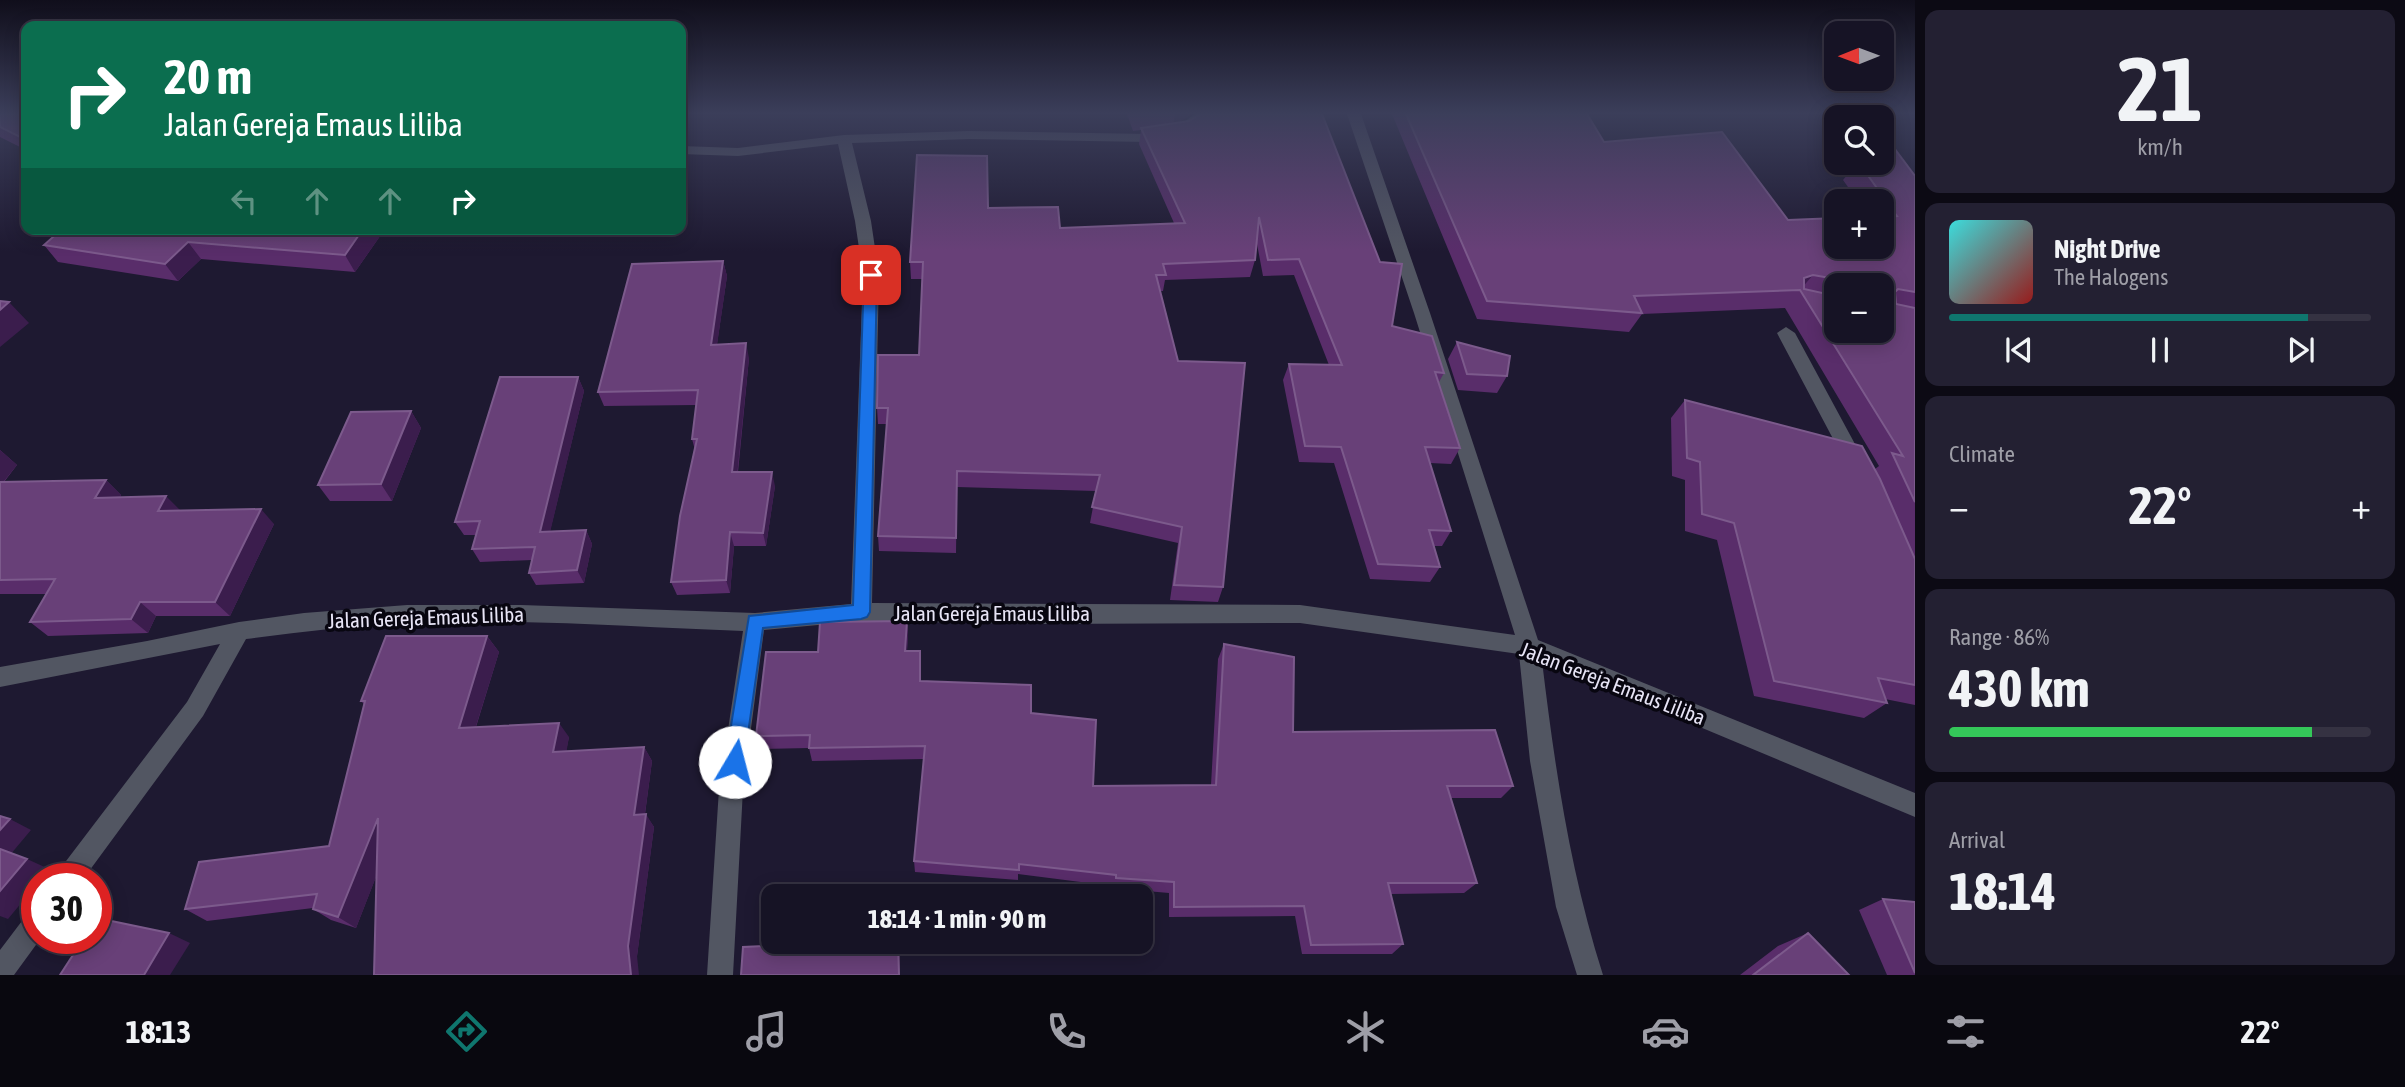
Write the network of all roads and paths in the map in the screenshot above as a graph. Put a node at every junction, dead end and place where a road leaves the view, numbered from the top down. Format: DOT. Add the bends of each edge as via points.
graph roads {
  1 [pos="849,160"];
  2 [pos="1370,160"];
  3 [pos="1786,332"];
  4 [pos="1867,484"];
  5 [pos="861,612"];
  6 [pos="755,622"];
  7 [pos="239,631"];
  8 [pos="1529,646"];
  9 [pos="0,677"];
  10 [pos="1915,805"];
  11 [pos="80,863"];
  12 [pos="21,944"];
  13 [pos="0,972"];
  14 [pos="720,975"];
  15 [pos="1590,975"];
  1 -- 5 [label="street" via="871,275"];
  2 -- 8 [label="street"];
  3 -- 4 [label="street"];
  5 -- 6 [label="street, Jalan Gereja Emaus Liliba"];
  5 -- 8 [label="street, Jalan Gereja Emaus Liliba" via="1300,614"];
  6 -- 7 [label="street, Jalan Gereja Emaus Liliba" via="407,614"];
  6 -- 14 [label="street" via="731,789"];
  7 -- 9 [label="street, Jalan Gereja Emaus Liliba"];
  7 -- 11 [label="street" via="195,709"];
  8 -- 10 [label="street, Jalan Gereja Emaus Liliba"];
  8 -- 15 [label="street" via="1542,761 1569,906"];
  12 -- 13 [label="street"];
}
